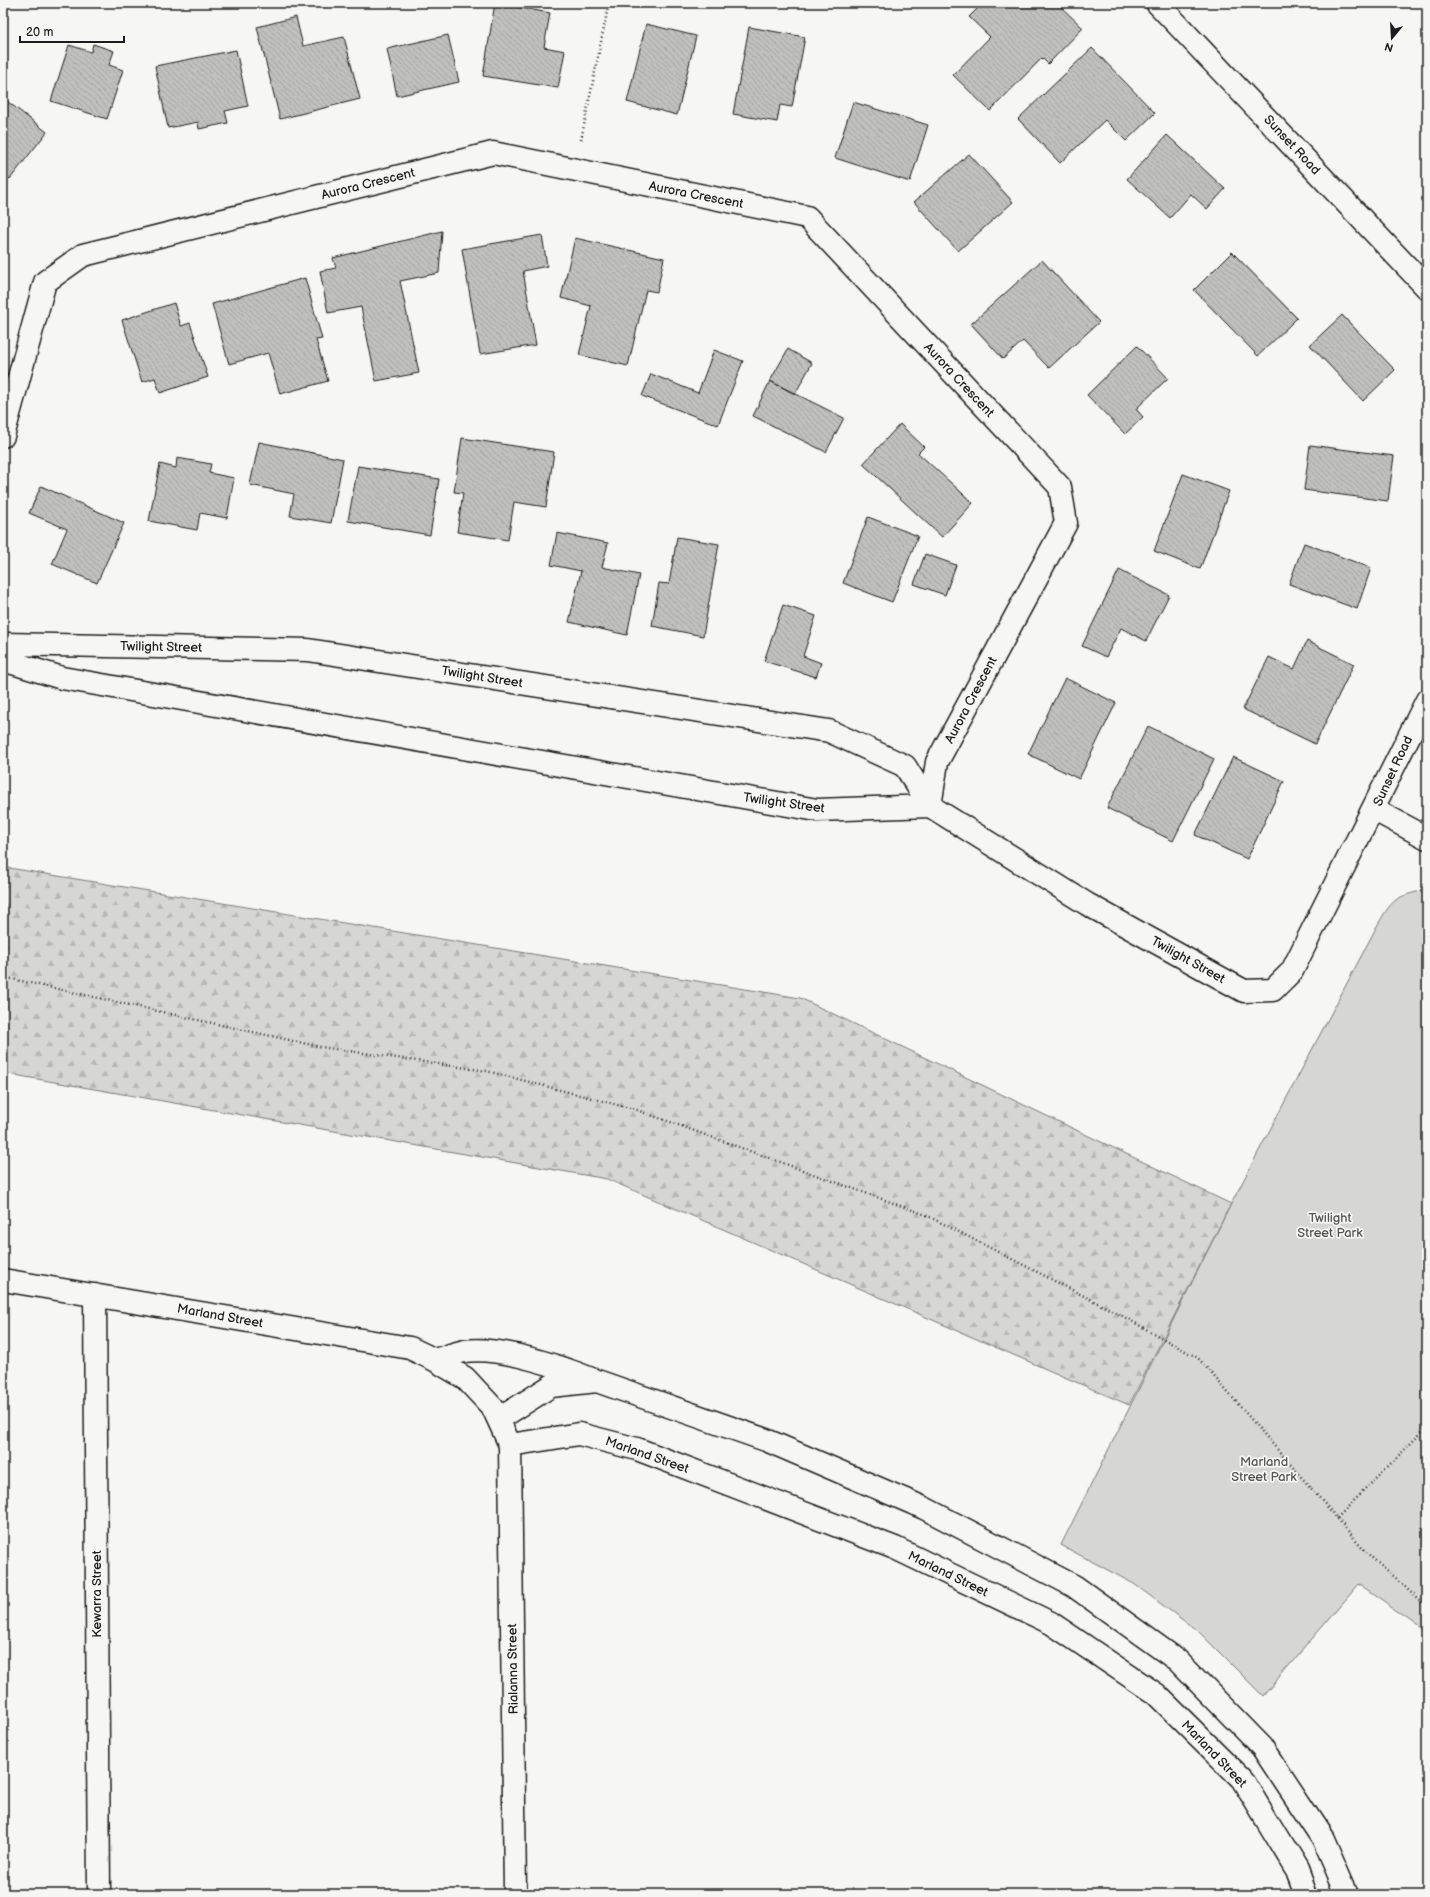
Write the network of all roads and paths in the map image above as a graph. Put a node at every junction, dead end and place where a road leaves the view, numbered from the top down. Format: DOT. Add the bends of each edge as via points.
graph roads {
  1 [pos="609,3"];
  2 [pos="1157,3"];
  3 [pos="577,171"];
  4 [pos="1427,288"];
  5 [pos="3,436"];
  6 [pos="3,644"];
  7 [pos="3,660"];
  8 [pos="1427,700"];
  9 [pos="930,806"];
  10 [pos="1373,809"];
  11 [pos="1427,838"];
  12 [pos="3,977"];
  13 [pos="3,1280"];
  14 [pos="95,1295"];
  15 [pos="435,1360"];
  16 [pos="597,1381"];
  17 [pos="499,1419"];
  18 [pos="1427,1427"];
  19 [pos="510,1445"];
  20 [pos="1337,1518"];
  21 [pos="1427,1607"];
  22 [pos="99,1894"];
  23 [pos="515,1894"];
  24 [pos="1306,1894"];
  25 [pos="1347,1894"];
  1 -- 3 [label="path" via="584,119"];
  2 -- 4 [label="street, Sunset Road"];
  3 -- 5 [label="street, Aurora Crescent" via="493,153 83,255 45,282"];
  3 -- 9 [label="street, Aurora Crescent" via="807,217 1060,487 1066,523 938,762"];
  6 -- 9 [label="street, Twilight Street" via="308,650 829,732 905,766"];
  7 -- 9 [label="street, Twilight Street" via="62,678 817,810"];
  8 -- 10 [label="street, Sunset Road"];
  9 -- 10 [label="street, Twilight Street" via="1087,904 1244,991 1273,990 1292,971"];
  10 -- 11 [label="street, Sunset Road"];
  12 -- 20 [label="path" via="321,1047 487,1071 637,1110 926,1215 1117,1313 1198,1358"];
  13 -- 14 [label="street, Marland Street"];
  14 -- 15 [label="street, Marland Street" via="410,1348"];
  14 -- 22 [label="street, Kewarra Street"];
  15 -- 16 [label="street" via="466,1351 492,1351 559,1366"];
  15 -- 17 [label="street, Marland Street" via="464,1378 493,1408"];
  16 -- 17 [label="street" via="551,1386"];
  16 -- 25 [label="street" via="766,1440 924,1508 1074,1586 1177,1660 1262,1747 1323,1839"];
  17 -- 19 [label="street, Marland Street"];
  18 -- 20 [label="path"];
  19 -- 23 [label="street, Rialanna Street"];
  19 -- 24 [label="street, Marland Street" via="579,1434 637,1449 895,1548 1051,1623 1156,1694 1242,1779 1297,1870"];
  20 -- 21 [label="path" via="1369,1555"];
}
